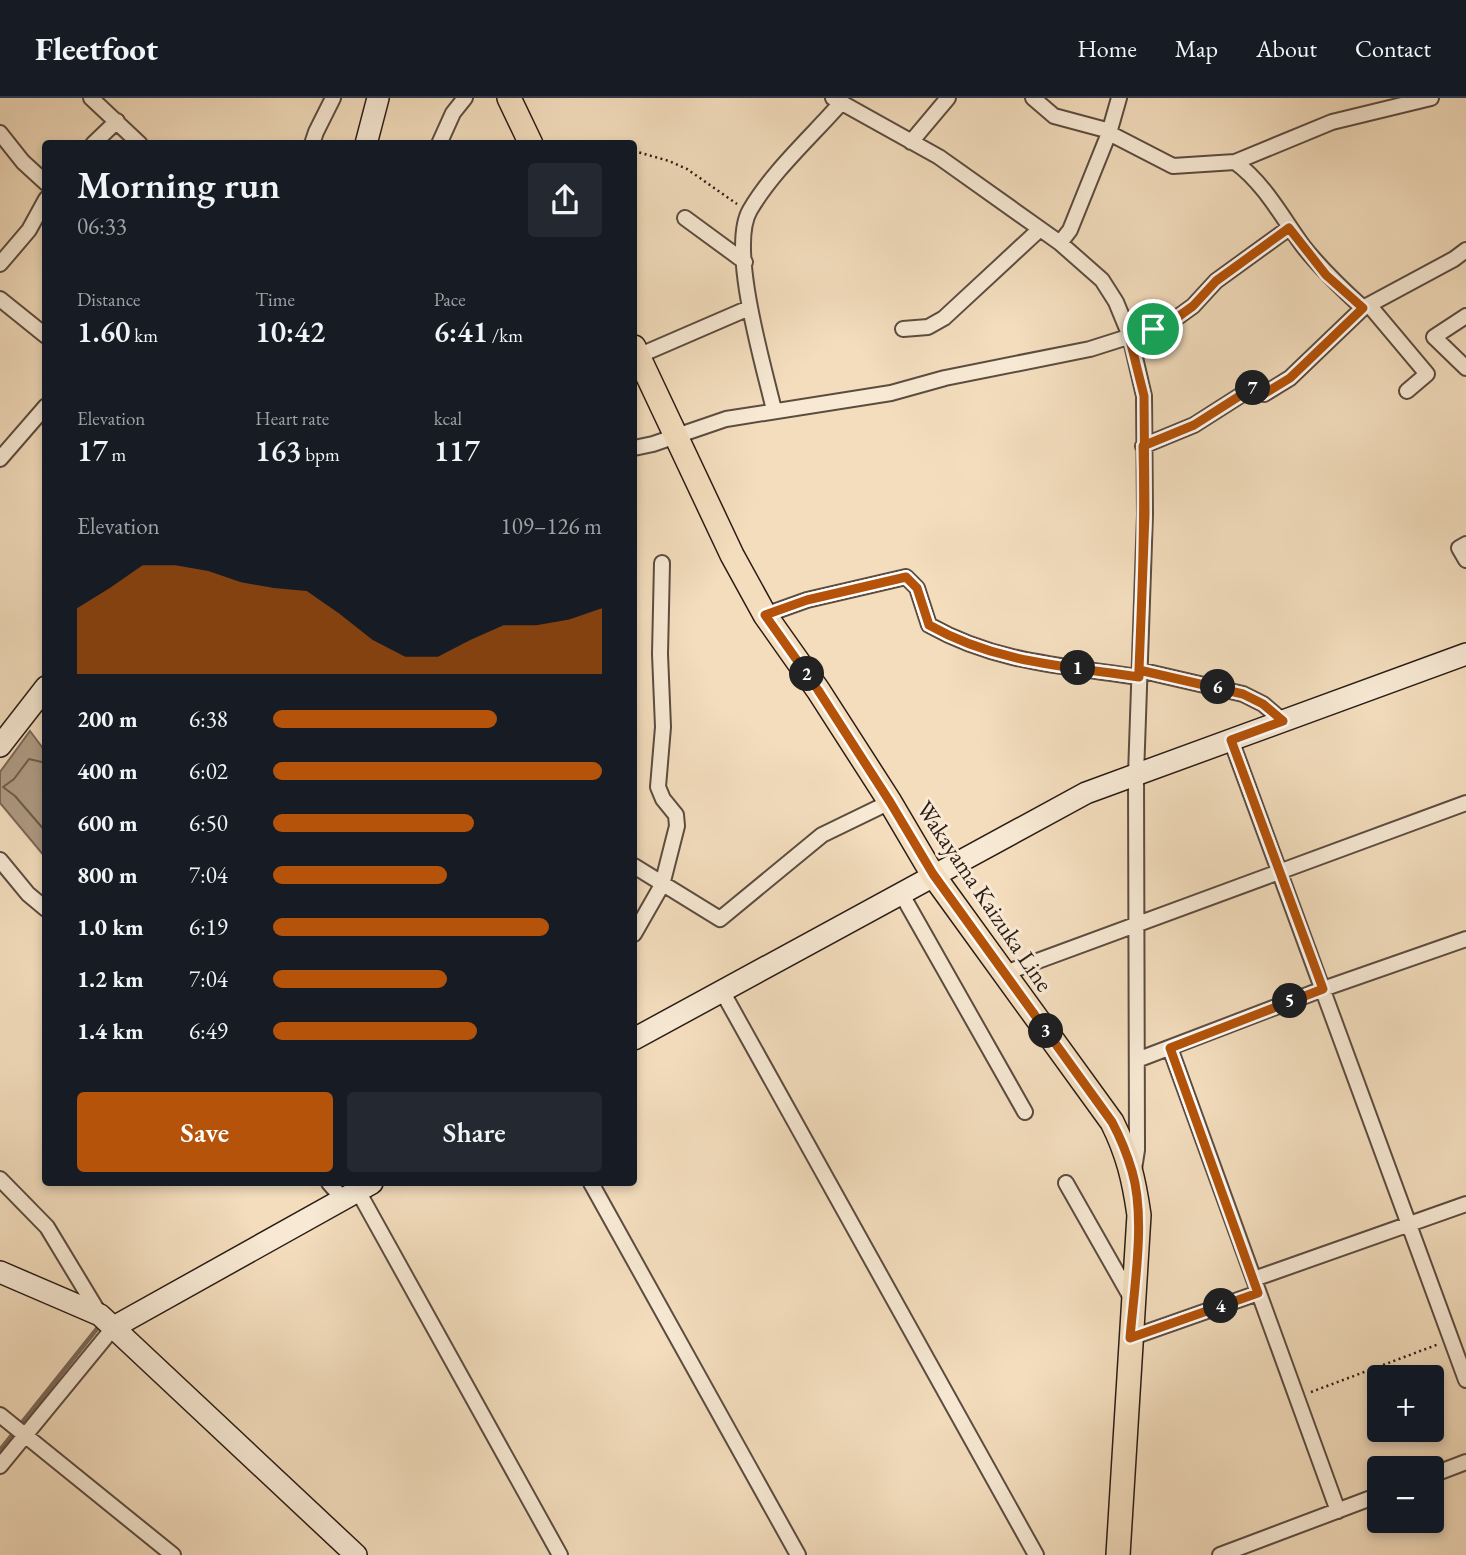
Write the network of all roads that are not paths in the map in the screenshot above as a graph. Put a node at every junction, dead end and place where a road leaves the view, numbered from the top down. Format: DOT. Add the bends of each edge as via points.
graph roads {
  1 [pos="92,98"];
  2 [pos="333,98"];
  3 [pos="378,98"];
  4 [pos="465,98"];
  5 [pos="509,98"];
  6 [pos="948,98"];
  7 [pos="1033,98"];
  8 [pos="1119,98"];
  9 [pos="1430,98"];
  10 [pos="836,101"];
  11 [pos="117,121"];
  12 [pos="1110,132"];
  13 [pos="0,133"];
  14 [pos="97,140"];
  15 [pos="136,140"];
  16 [pos="314,140"];
  17 [pos="367,140"];
  18 [pos="441,140"];
  19 [pos="529,140"];
  20 [pos="911,142"];
  21 [pos="1235,162"];
  22 [pos="42,179"];
  23 [pos="42,206"];
  24 [pos="685,218"];
  25 [pos="1289,228"];
  26 [pos="1040,229"];
  27 [pos="1060,243"];
  28 [pos="1466,250"];
  29 [pos="1454,259"];
  30 [pos="745,262"];
  31 [pos="0,264"];
  32 [pos="1466,269"];
  33 [pos="0,299"];
  34 [pos="1366,307"];
  35 [pos="749,308"];
  36 [pos="1466,316"];
  37 [pos="902,329"];
  38 [pos="42,333"];
  39 [pos="1129,336"];
  40 [pos="637,352"];
  41 [pos="637,354"];
  42 [pos="1466,368"];
  43 [pos="1407,391"];
  44 [pos="42,410"];
  45 [pos="774,410"];
  46 [pos="677,435"];
  47 [pos="1143,446"];
  48 [pos="637,447"];
  49 [pos="1,454"];
  50 [pos="1466,544"];
  51 [pos="1466,560"];
  52 [pos="662,563"];
  53 [pos="765,615"];
  54 [pos="1466,655"];
  55 [pos="1139,673"];
  56 [pos="42,692"];
  57 [pos="1283,721"];
  58 [pos="1231,740"];
  59 [pos="0,746"];
  60 [pos="1136,775"];
  61 [pos="890,802"];
  62 [pos="1466,803"];
  63 [pos="0,860"];
  64 [pos="637,868"];
  65 [pos="1279,871"];
  66 [pos="933,874"];
  67 [pos="662,885"];
  68 [pos="901,893"];
  69 [pos="42,906"];
  70 [pos="1136,924"];
  71 [pos="637,929"];
  72 [pos="1466,939"];
  73 [pos="1005,973"];
  74 [pos="1323,989"];
  75 [pos="722,991"];
  76 [pos="637,1038"];
  77 [pos="1170,1048"];
  78 [pos="1137,1060"];
  79 [pos="1025,1112"];
  80 [pos="1133,1173"];
  81 [pos="0,1179"];
  82 [pos="1066,1183"];
  83 [pos="593,1186"];
  84 [pos="351,1189"];
  85 [pos="1466,1204"];
  86 [pos="1410,1224"];
  87 [pos="0,1272"];
  88 [pos="81,1283"];
  89 [pos="1256,1286"];
  90 [pos="65,1300"];
  91 [pos="1133,1301"];
  92 [pos="107,1321"];
  93 [pos="1130,1338"];
  94 [pos="1466,1380"];
  95 [pos="0,1415"];
  96 [pos="25,1435"];
  97 [pos="1466,1462"];
  98 [pos="0,1465"];
  99 [pos="1444,1470"];
  100 [pos="1367,1500"];
  101 [pos="1338,1511"];
  102 [pos="173,1555"];
  103 [pos="356,1555"];
  104 [pos="560,1555"];
  105 [pos="798,1555"];
  106 [pos="1036,1555"];
  107 [pos="1118,1555"];
  108 [pos="1220,1555"];
  1 -- 11 [label="street"];
  2 -- 16 [label="street"];
  3 -- 17 [label="street"];
  4 -- 18 [label="street"];
  5 -- 19 [label="main road"];
  6 -- 20 [label="street"];
  7 -- 12 [label="street" via="1054,116"];
  8 -- 12 [label="street"];
  9 -- 21 [label="street" via="1332,122"];
  10 -- 20 [label="street"];
  10 -- 30 [label="street" via="748,213"];
  11 -- 14 [label="street"];
  11 -- 15 [label="street"];
  12 -- 21 [label="street" via="1173,166"];
  12 -- 27 [label="street" via="1070,230"];
  13 -- 22 [label="street"];
  20 -- 26 [label="street"];
  21 -- 25 [label="street" via="1265,192"];
  23 -- 31 [label="street"];
  24 -- 30 [label="street"];
  25 -- 34 [label="street" via="1326,275"];
  25 -- 39 [label="street" via="1216,281 1175,319"];
  26 -- 27 [label="street"];
  26 -- 37 [label="street" via="944,318 928,327"];
  27 -- 39 [label="street" via="1102,280"];
  28 -- 29 [label="street"];
  29 -- 32 [label="street"];
  29 -- 34 [label="street"];
  30 -- 35 [label="street"];
  33 -- 38 [label="street"];
  34 -- 43 [label="street" via="1427,374"];
  34 -- 47 [label="street" via="1290,378 1264,394 1252,388 1194,425"];
  35 -- 40 [label="street"];
  35 -- 45 [label="street"];
  36 -- 42 [label="street" via="1434,337"];
  39 -- 45 [label="street" via="1090,349 891,393"];
  39 -- 47 [label="street" via="1144,396"];
  41 -- 46 [label="main road, Wakayama Kaizuka Line"];
  44 -- 49 [label="street"];
  45 -- 46 [label="street"];
  46 -- 48 [label="street"];
  46 -- 53 [label="main road, Wakayama Kaizuka Line"];
  47 -- 55 [label="street"];
  50 -- 51 [label="street" via="1459,548"];
  52 -- 67 [label="street" via="663,727 658,787 676,815 677,826"];
  53 -- 55 [label="street" via="807,600 906,577 917,588 929,625 979,649 1007,657"];
  53 -- 61 [label="main road, Wakayama Kaizuka Line"];
  54 -- 57 [label="street"];
  55 -- 57 [label="street" via="1243,694"];
  55 -- 60 [label="street"];
  56 -- 59 [label="street"];
  57 -- 58 [label="street"];
  58 -- 60 [label="street"];
  58 -- 65 [label="street"];
  60 -- 66 [label="street" via="1086,793"];
  60 -- 70 [label="street"];
  61 -- 66 [label="main road, Wakayama Kaizuka Line"];
  61 -- 67 [label="street" via="822,835 720,919"];
  62 -- 65 [label="street"];
  63 -- 69 [label="street"];
  64 -- 67 [label="street"];
  65 -- 70 [label="street"];
  65 -- 74 [label="street"];
  66 -- 68 [label="street"];
  66 -- 73 [label="main road, Wakayama Kaizuka Line"];
  67 -- 71 [label="street"];
  68 -- 75 [label="street"];
  68 -- 79 [label="street"];
  70 -- 73 [label="street"];
  70 -- 78 [label="street"];
  72 -- 74 [label="street"];
  73 -- 80 [label="main road, Wakayama Kaizuka Line" via="1112,1122"];
  74 -- 77 [label="street"];
  74 -- 86 [label="street"];
  75 -- 76 [label="street"];
  75 -- 106 [label="street"];
  77 -- 78 [label="street"];
  77 -- 89 [label="street"];
  78 -- 80 [label="street"];
  80 -- 91 [label="main road, Wakayama Kaizuka Line" via="1139,1215"];
  81 -- 88 [label="street" via="47,1227"];
  82 -- 91 [label="street"];
  83 -- 105 [label="street"];
  84 -- 92 [label="street"];
  84 -- 104 [label="street"];
  85 -- 86 [label="street"];
  86 -- 89 [label="street"];
  86 -- 94 [label="street"];
  87 -- 90 [label="street"];
  88 -- 90 [label="street"];
  88 -- 92 [label="street"];
  89 -- 93 [label="street"];
  89 -- 101 [label="street"];
  90 -- 92 [label="street"];
  91 -- 93 [label="main road, Wakayama Kaizuka Line"];
  92 -- 96 [label="street"];
  92 -- 103 [label="street"];
  93 -- 107 [label="main road, Wakayama Kaizuka Line"];
  95 -- 96 [label="street"];
  96 -- 98 [label="street"];
  96 -- 102 [label="street"];
  97 -- 99 [label="street"];
  100 -- 101 [label="street"];
  101 -- 108 [label="street"];
}
